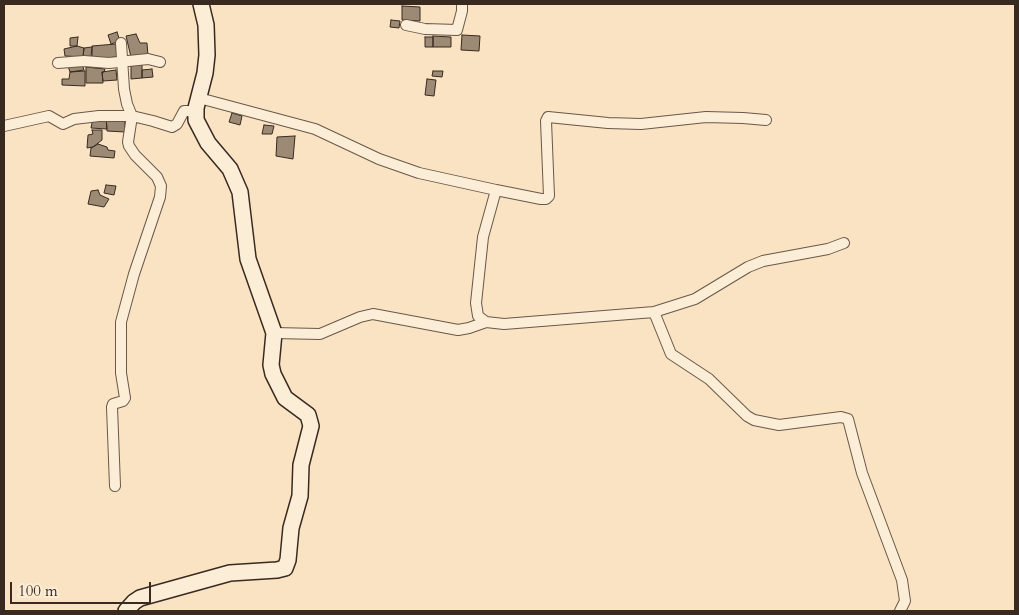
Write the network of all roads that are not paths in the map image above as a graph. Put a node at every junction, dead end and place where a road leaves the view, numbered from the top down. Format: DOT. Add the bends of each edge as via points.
graph roads {
  1 [pos="202,4"];
  2 [pos="462,4"];
  3 [pos="406,25"];
  4 [pos="121,43"];
  5 [pos="58,62"];
  6 [pos="121,62"];
  7 [pos="160,62"];
  8 [pos="199,98"];
  9 [pos="195,113"];
  10 [pos="132,116"];
  11 [pos="766,120"];
  12 [pos="4,126"];
  13 [pos="496,190"];
  14 [pos="844,243"];
  15 [pos="654,312"];
  16 [pos="486,322"];
  17 [pos="274,333"];
  18 [pos="115,486"];
  19 [pos="126,611"];
  20 [pos="900,611"];
  1 -- 8 [label="street" via="207,55"];
  2 -- 3 [label="street" via="457,30"];
  4 -- 6 [label="street"];
  5 -- 6 [label="street"];
  6 -- 7 [label="street" via="148,59"];
  6 -- 10 [label="street" via="126,104"];
  8 -- 9 [label="street"];
  8 -- 13 [label="street" via="316,129 410,170"];
  9 -- 10 [label="street" via="184,111 172,127"];
  9 -- 17 [label="street" via="208,143 236,181 248,259"];
  10 -- 12 [label="street" via="99,116 63,124 49,116"];
  10 -- 18 [label="street" via="129,146 161,186 121,322 124,399 112,407"];
  11 -- 13 [label="street" via="706,117 641,124 548,117 549,196 541,199"];
  13 -- 16 [label="street" via="483,237 476,303 478,316"];
  14 -- 15 [label="street" via="763,261 694,299"];
  15 -- 16 [label="street" via="504,324"];
  15 -- 20 [label="street" via="670,354 709,379 754,420 779,424 841,417 848,419 862,473 902,580 905,601"];
  16 -- 17 [label="street" via="458,330 373,314 360,316 320,334"];
  17 -- 19 [label="street" via="273,374 285,398 308,415 311,426 301,465 300,496 291,528 287,565 277,570 235,572 149,595 134,602"];
}
